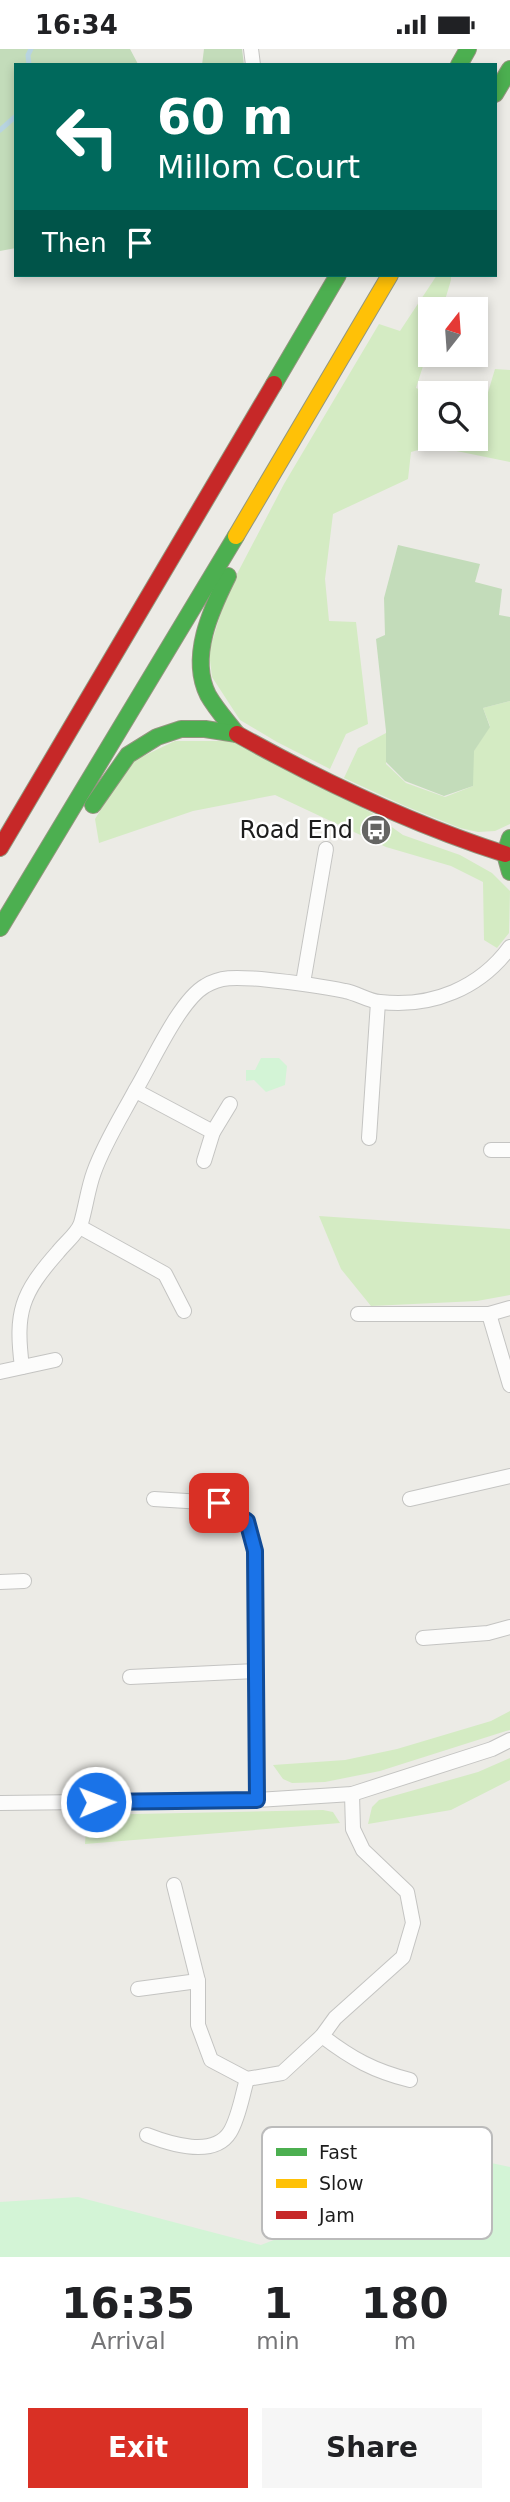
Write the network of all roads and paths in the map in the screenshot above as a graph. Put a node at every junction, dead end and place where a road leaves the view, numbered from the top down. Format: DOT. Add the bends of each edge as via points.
graph roads {
  1 [pos="510,69"];
  2 [pos="497,91"];
  3 [pos="337,277"];
  4 [pos="389,277"];
  5 [pos="313,286"];
  6 [pos="269,393"];
  7 [pos="300,430"];
  8 [pos="237,734"];
  9 [pos="507,846"];
  10 [pos="0,848"];
  11 [pos="326,849"];
  12 [pos="510,872"];
  13 [pos="18,899"];
  14 [pos="0,928"];
  15 [pos="510,947"];
  16 [pos="303,983"];
  17 [pos="379,1002"];
  18 [pos="136,1091"];
  19 [pos="230,1104"];
  20 [pos="213,1132"];
  21 [pos="369,1138"];
  22 [pos="491,1150"];
  23 [pos="510,1150"];
  24 [pos="204,1161"];
  25 [pos="80,1227"];
  26 [pos="510,1308"];
  27 [pos="184,1311"];
  28 [pos="358,1314"];
  29 [pos="489,1314"];
  30 [pos="55,1360"];
  31 [pos="22,1367"];
  32 [pos="0,1372"];
  33 [pos="510,1385"];
  34 [pos="510,1476"];
  35 [pos="154,1499"];
  36 [pos="410,1499"];
  37 [pos="24,1581"];
  38 [pos="0,1582"];
  39 [pos="510,1626"];
  40 [pos="423,1638"];
  41 [pos="256,1671"];
  42 [pos="130,1677"];
  43 [pos="510,1740"];
  44 [pos="352,1794"];
  45 [pos="257,1800"];
  46 [pos="0,1803"];
  47 [pos="174,1885"];
  48 [pos="198,1982"];
  49 [pos="138,1990"];
  50 [pos="322,2036"];
  51 [pos="247,2079"];
  52 [pos="410,2080"];
  53 [pos="147,2135"];
  1 -- 2 [label="main road"];
  3 -- 6 [label="main road"];
  4 -- 7 [label="main road"];
  5 -- 6 [label="main road"];
  6 -- 10 [label="main road"];
  7 -- 8 [label="main road" via="206,628 201,666 206,692"];
  7 -- 13 [label="main road"];
  8 -- 9 [label="main road" via="317,779 395,815 456,840"];
  8 -- 13 [label="main road" via="181,729 128,755"];
  9 -- 12 [label="main road"];
  11 -- 16 [label="street"];
  13 -- 14 [label="main road"];
  15 -- 17 [label="street" via="497,965 469,986 443,997"];
  16 -- 17 [label="street"];
  16 -- 18 [label="street" via="234,977 202,987 171,1025"];
  17 -- 21 [label="street"];
  18 -- 20 [label="street"];
  18 -- 25 [label="street" via="94,1171"];
  19 -- 20 [label="street"];
  20 -- 24 [label="street"];
  22 -- 23 [label="street"];
  25 -- 27 [label="street" via="165,1273"];
  25 -- 31 [label="street" via="26,1297 18,1334"];
  26 -- 29 [label="street"];
  28 -- 29 [label="street"];
  29 -- 33 [label="street"];
  30 -- 31 [label="street"];
  31 -- 32 [label="street"];
  34 -- 36 [label="street"];
  35 -- 41 [label="street" via="219,1503 247,1521 255,1551"];
  37 -- 38 [label="street"];
  39 -- 40 [label="street" via="488,1633"];
  41 -- 42 [label="street"];
  41 -- 45 [label="street"];
  43 -- 44 [label="street"];
  44 -- 45 [label="street"];
  44 -- 50 [label="street" via="354,1829 363,1850 407,1892 413,1923 403,1957 335,2018"];
  45 -- 46 [label="street"];
  47 -- 48 [label="street"];
  48 -- 49 [label="street"];
  48 -- 51 [label="street" via="198,2025 211,2060"];
  50 -- 51 [label="street" via="282,2073"];
  50 -- 52 [label="street" via="354,2060"];
  51 -- 53 [label="street" via="232,2128 220,2142 196,2146"];
}
